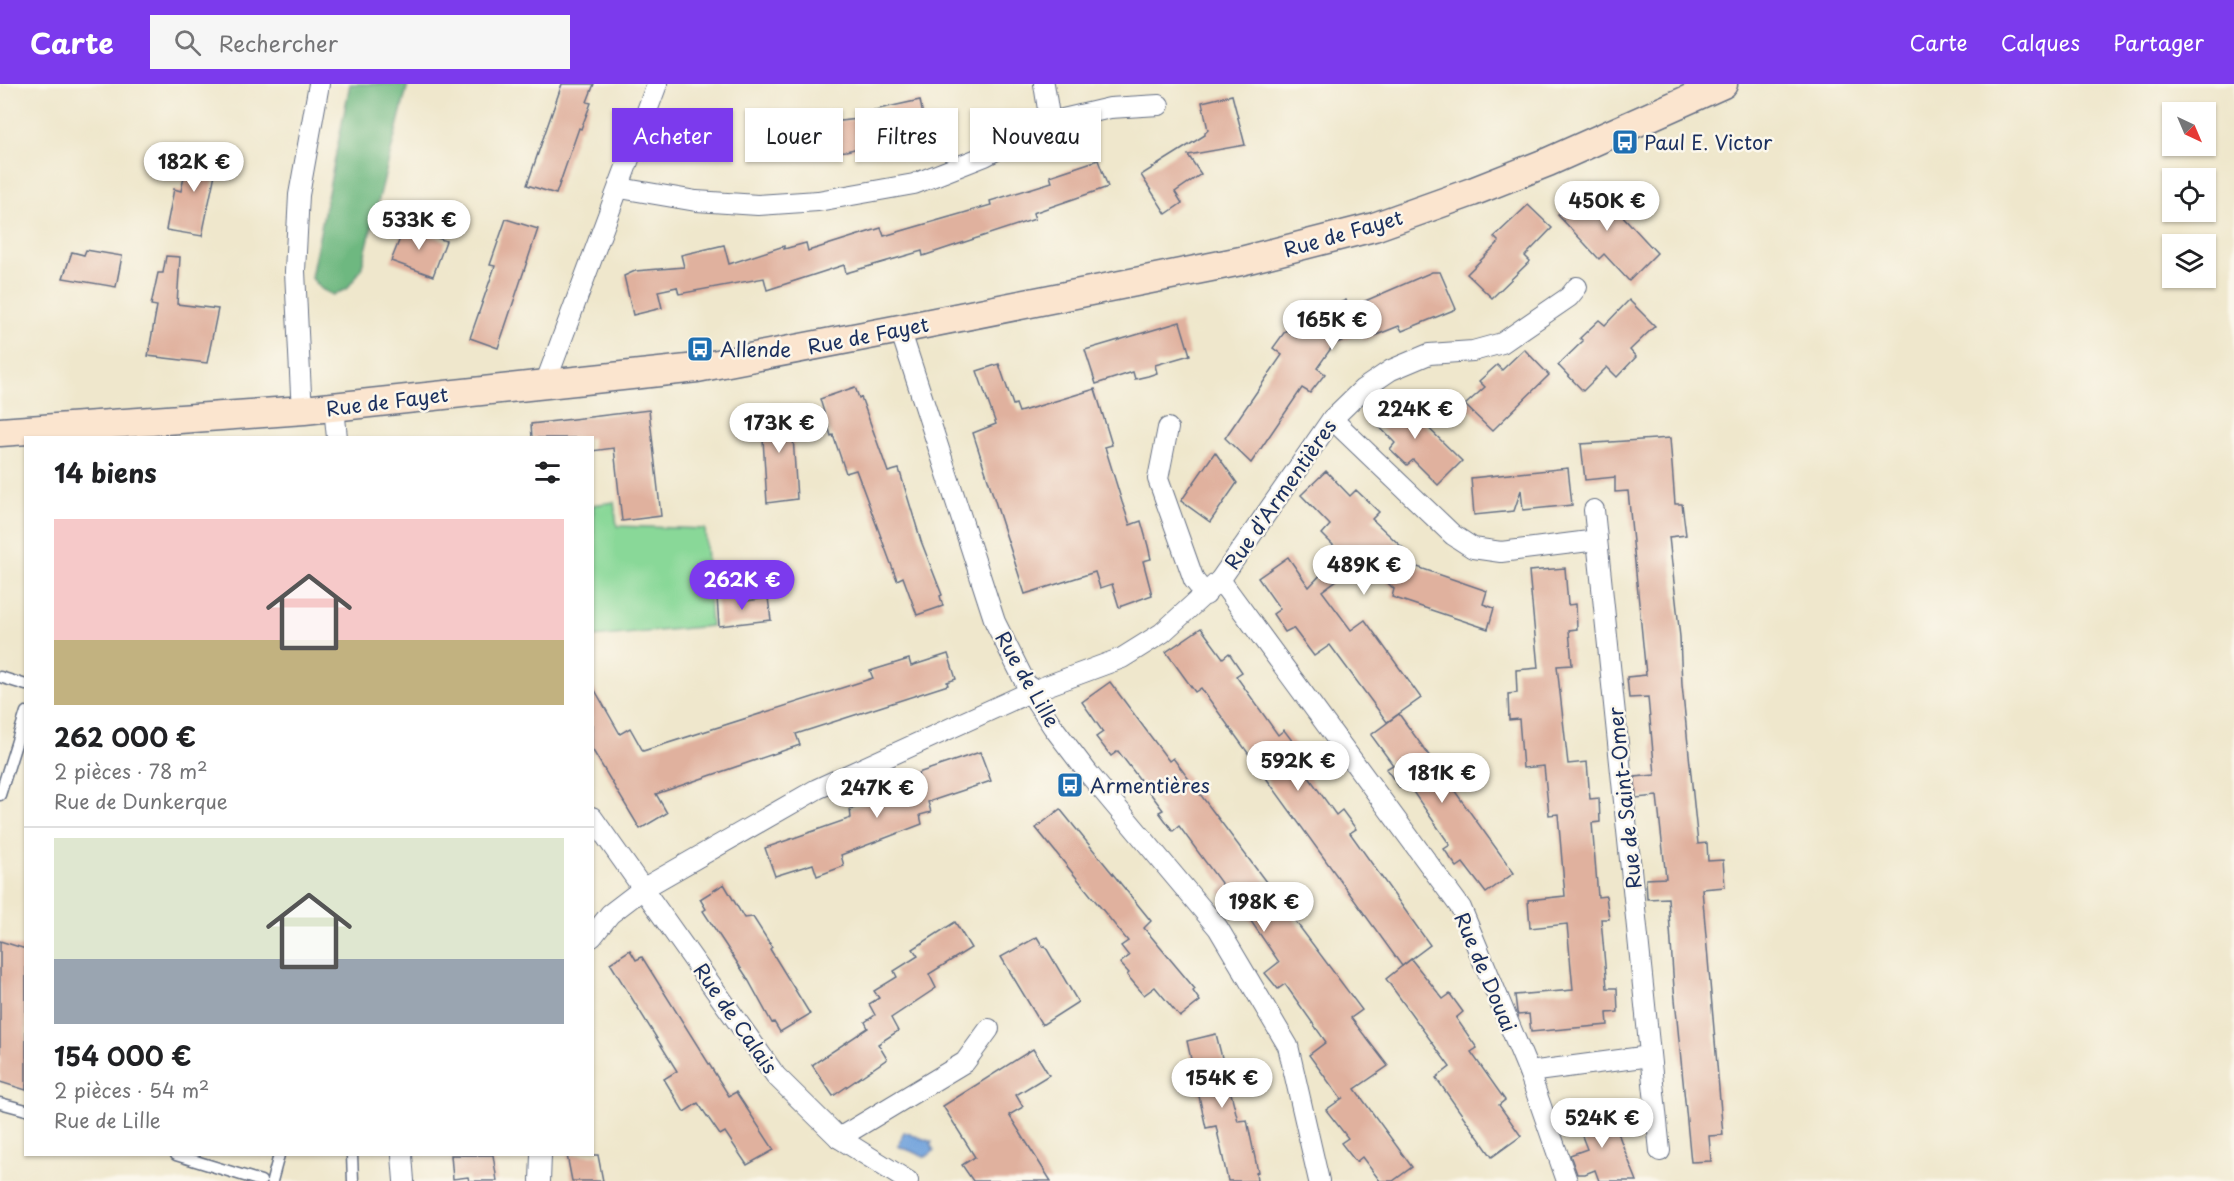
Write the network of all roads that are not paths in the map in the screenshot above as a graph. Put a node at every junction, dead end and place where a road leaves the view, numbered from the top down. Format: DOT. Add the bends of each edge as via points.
graph roads {
  1 [pos="319,84"];
  2 [pos="657,84"];
  3 [pos="1044,84"];
  4 [pos="1723,84"];
  5 [pos="1159,105"];
  6 [pos="1048,108"];
  7 [pos="1101,110"];
  8 [pos="970,162"];
  9 [pos="620,188"];
  10 [pos="1577,287"];
  11 [pos="900,330"];
  12 [pos="545,384"];
  13 [pos="334,407"];
  14 [pos="304,410"];
  15 [pos="1332,419"];
  16 [pos="1168,428"];
  17 [pos="104,431"];
  18 [pos="0,432"];
  19 [pos="337,436"];
  20 [pos="1594,510"];
  21 [pos="1597,540"];
  22 [pos="1220,580"];
  23 [pos="1206,595"];
  24 [pos="0,676"];
  25 [pos="24,683"];
  26 [pos="1030,692"];
  27 [pos="22,736"];
  28 [pos="0,795"];
  29 [pos="594,821"];
  30 [pos="644,888"];
  31 [pos="594,934"];
  32 [pos="989,1029"];
  33 [pos="1650,1056"];
  34 [pos="1528,1072"];
  35 [pos="0,1103"];
  36 [pos="24,1109"];
  37 [pos="839,1138"];
  38 [pos="1660,1152"];
  39 [pos="179,1156"];
  40 [pos="279,1156"];
  41 [pos="352,1156"];
  42 [pos="402,1156"];
  43 [pos="541,1156"];
  44 [pos="905,1180"];
  45 [pos="261,1181"];
  46 [pos="272,1181"];
  47 [pos="353,1181"];
  48 [pos="404,1181"];
  49 [pos="540,1181"];
  50 [pos="1319,1181"];
  51 [pos="1567,1181"];
  1 -- 14 [label="street" via="299,195 296,271"];
  2 -- 9 [label="street"];
  3 -- 6 [label="street"];
  4 -- 11 [label="main road, Rue de Fayet" via="1548,162 1374,227 1241,261"];
  5 -- 7 [label="street"];
  8 -- 9 [label="street" via="914,184 818,201 758,205 696,201"];
  9 -- 12 [label="street"];
  10 -- 15 [label="street, Rue d'Armentières" via="1569,297 1502,343 1473,351 1429,354 1391,370"];
  11 -- 12 [label="main road, Rue de Fayet" via="697,368"];
  11 -- 26 [label="street, Rue de Lille" via="995,622"];
  12 -- 13 [label="main road, Rue de Fayet"];
  13 -- 14 [label="main road, Rue de Fayet"];
  13 -- 19 [label="street"];
  14 -- 17 [label="main road, Rue de Fayet"];
  15 -- 21 [label="street" via="1453,535 1473,548 1501,552"];
  15 -- 22 [label="street, Rue d'Armentières"];
  16 -- 23 [label="street" via="1158,479 1194,580"];
  17 -- 18 [label="main road, Rue de Fayet"];
  20 -- 21 [label="street, Rue de Saint-Omer"];
  21 -- 33 [label="street, Rue de Saint-Omer"];
  22 -- 23 [label="street, Rue d'Armentières"];
  22 -- 34 [label="street, Rue de Douai" via="1461,908"];
  23 -- 26 [label="street, Rue d'Armentières" via="1162,633 1122,658"];
  24 -- 25 [label="lane"];
  26 -- 30 [label="street, Rue d'Armentières" via="817,789"];
  26 -- 50 [label="street, Rue de Lille" via="1088,773 1218,928 1288,1046"];
  27 -- 28 [label="lane"];
  29 -- 30 [label="street, Rue de Calais"];
  30 -- 31 [label="street, Rue d'Armentières" via="610,914"];
  30 -- 37 [label="street, Rue de Calais" via="776,1076"];
  32 -- 37 [label="street" via="966,1062"];
  33 -- 34 [label="street"];
  33 -- 38 [label="street, Rue de Saint-Omer"];
  34 -- 51 [label="street, Rue de Douai"];
  35 -- 36 [label="lane"];
  37 -- 44 [label="street, Rue de Calais"];
  39 -- 45 [label="lane"];
  40 -- 46 [label="lane"];
  41 -- 47 [label="lane"];
  42 -- 48 [label="street"];
  43 -- 49 [label="street"];
}
